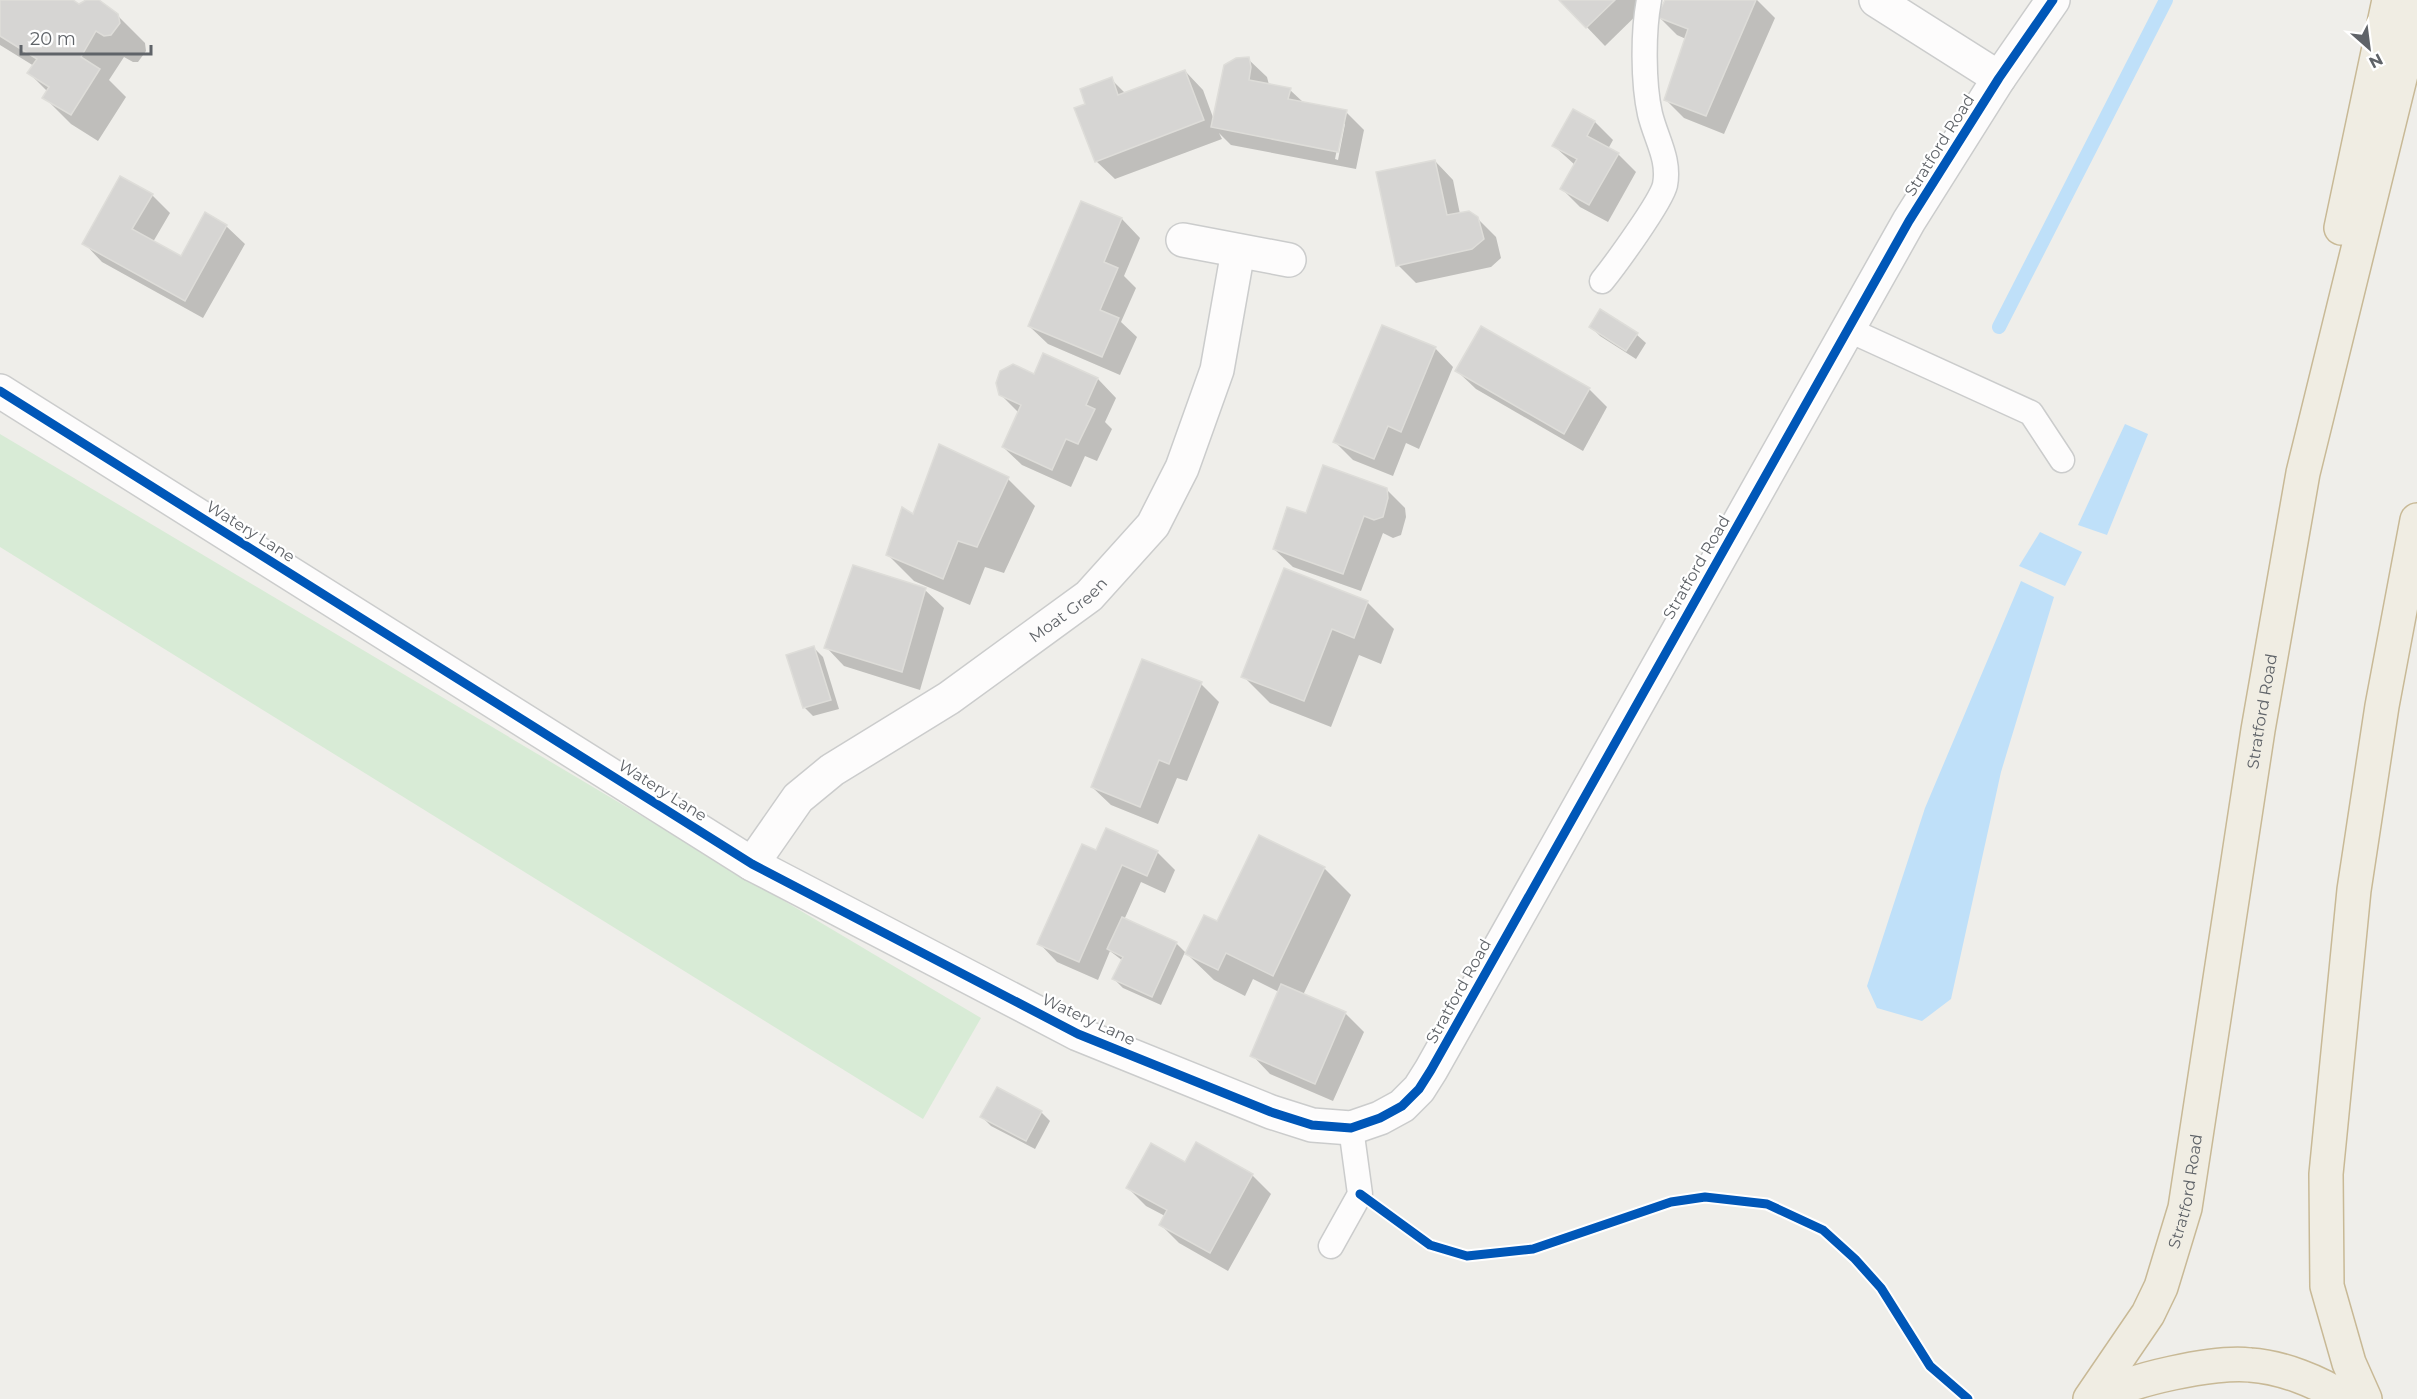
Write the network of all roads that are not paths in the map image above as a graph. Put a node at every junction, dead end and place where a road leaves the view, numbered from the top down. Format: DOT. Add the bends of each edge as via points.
graph roads {
  1 [pos="1649,0"];
  2 [pos="1876,0"];
  3 [pos="2053,0"];
  4 [pos="2389,0"];
  5 [pos="2417,9"];
  6 [pos="1999,78"];
  7 [pos="1183,240"];
  8 [pos="1238,251"];
  9 [pos="1289,260"];
  10 [pos="1602,281"];
  11 [pos="1846,329"];
  12 [pos="0,391"];
  13 [pos="2062,460"];
  14 [pos="2303,473"];
  15 [pos="2417,520"];
  16 [pos="752,864"];
  17 [pos="1352,1128"];
  18 [pos="1331,1246"];
  19 [pos="2090,1399"];
  20 [pos="2099,1399"];
  21 [pos="2345,1399"];
  22 [pos="2365,1399"];
  1 -- 10 [label="lane" via="1647,88 1650,114 1667,163 1664,188 1621,258"];
  2 -- 6 [label="street"];
  3 -- 6 [label="street, Stratford Road"];
  4 -- 14 [label="highway" via="2340,232"];
  5 -- 14 [label="highway, Stratford Road"];
  6 -- 11 [label="street, Stratford Road"];
  7 -- 8 [label="street"];
  8 -- 9 [label="street"];
  8 -- 16 [label="street, Moat Green" via="1217,370 1182,468 1153,525 1089,596 949,698 832,770 798,798"];
  11 -- 13 [label="lane" via="2031,413"];
  11 -- 17 [label="street, Stratford Road" via="1431,1070 1402,1106"];
  12 -- 16 [label="street, Watery Lane"];
  14 -- 19 [label="highway, Stratford Road" via="2258,730 2185,1208 2161,1287 2148,1314"];
  15 -- 22 [label="highway" via="2382,706 2354,890 2326,1174 2327,1286 2343,1345"];
  16 -- 17 [label="street, Watery Lane" via="1078,1034 1271,1112 1312,1125"];
  17 -- 18 [label="lane" via="1360,1194"];
  20 -- 21 [label="highway" via="2135,1383 2165,1376 2210,1367 2250,1365 2299,1376"];
}
